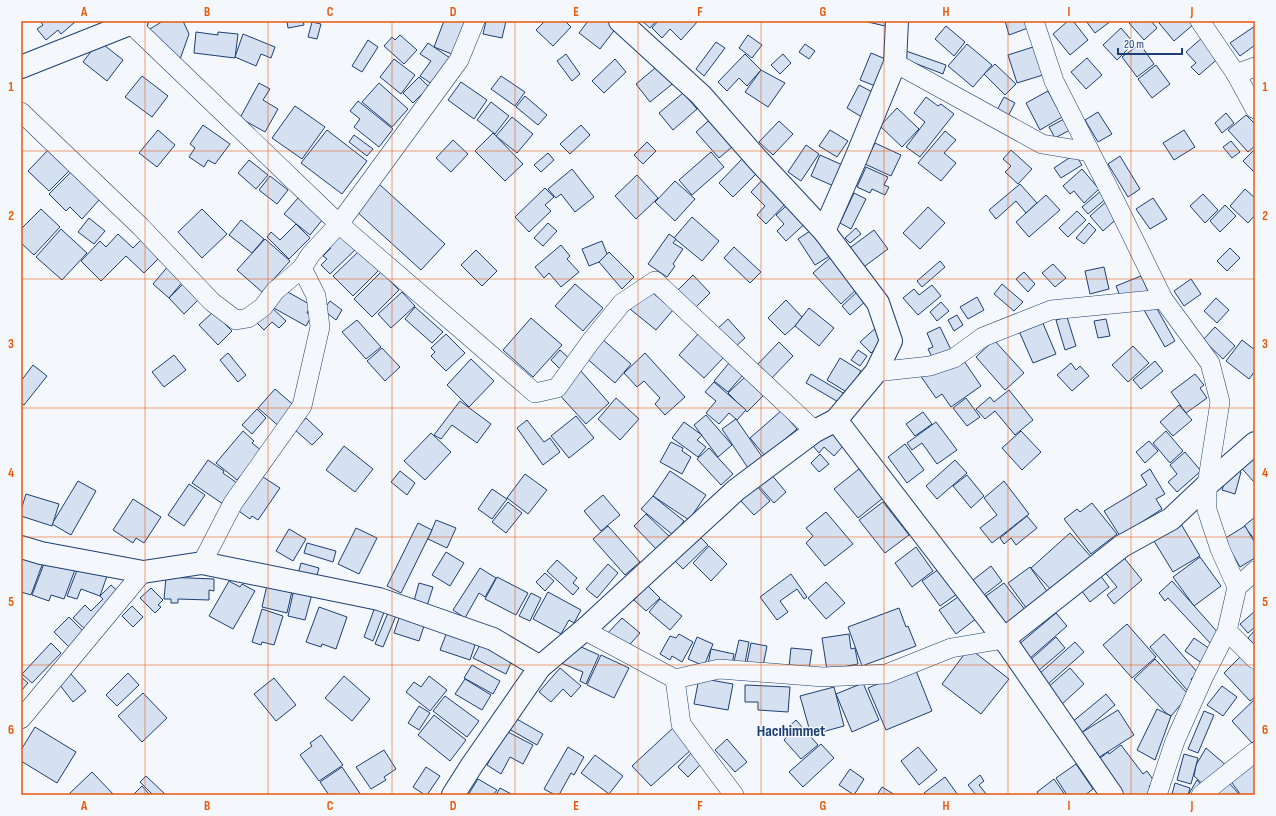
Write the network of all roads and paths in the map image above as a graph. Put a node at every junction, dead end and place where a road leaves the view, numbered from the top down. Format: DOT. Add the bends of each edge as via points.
graph roads {
  1 [pos="475,21"];
  2 [pos="620,21"];
  3 [pos="897,21"];
  4 [pos="1034,21"];
  5 [pos="1200,21"];
  6 [pos="134,22"];
  7 [pos="895,63"];
  8 [pos="21,67"];
  9 [pos="1255,67"];
  10 [pos="1236,74"];
  11 [pos="1255,109"];
  12 [pos="21,112"];
  13 [pos="1090,152"];
  14 [pos="339,224"];
  15 [pos="824,231"];
  16 [pos="302,268"];
  17 [pos="1163,299"];
  18 [pos="876,372"];
  19 [pos="836,420"];
  20 [pos="815,431"];
  21 [pos="1255,443"];
  22 [pos="1207,485"];
  23 [pos="21,547"];
  24 [pos="202,563"];
  25 [pos="1255,571"];
  26 [pos="143,572"];
  27 [pos="1237,588"];
  28 [pos="584,630"];
  29 [pos="1226,630"];
  30 [pos="1004,639"];
  31 [pos="1255,659"];
  32 [pos="540,667"];
  33 [pos="675,679"];
  34 [pos="21,719"];
  35 [pos="1255,752"];
  36 [pos="453,795"];
  37 [pos="734,795"];
  38 [pos="1112,795"];
  39 [pos="1157,795"];
  40 [pos="1201,795"];
  1 -- 14 [label="street" via="459,60"];
  2 -- 15 [label="street" via="701,95"];
  3 -- 7 [label="street"];
  4 -- 13 [label="street" via="1054,81"];
  5 -- 10 [label="street"];
  6 -- 8 [label="street"];
  6 -- 14 [label="street"];
  7 -- 13 [label="street" via="1042,144"];
  7 -- 15 [label="street"];
  9 -- 10 [label="street"];
  10 -- 11 [label="street"];
  12 -- 16 [label="street" via="141,227 212,302 236,320 248,318 263,307 274,291"];
  13 -- 17 [label="street"];
  14 -- 16 [label="street" via="311,254"];
  14 -- 20 [label="street" via="535,393 557,388 591,340 622,303 655,281"];
  15 -- 18 [label="street" via="878,303 891,341"];
  16 -- 24 [label="street" via="316,296 320,327 302,406 233,503"];
  17 -- 18 [label="street" via="1051,310 983,337 954,358 930,366"];
  17 -- 22 [label="street" via="1210,363 1220,402"];
  18 -- 19 [label="street"];
  19 -- 20 [label="street"];
  19 -- 30 [label="street"];
  20 -- 28 [label="street" via="736,490"];
  21 -- 22 [label="street"];
  22 -- 27 [label="street" via="1207,510"];
  22 -- 30 [label="street" via="1171,519 1122,546"];
  23 -- 26 [label="street"];
  24 -- 26 [label="street"];
  24 -- 32 [label="street" via="379,600 493,639"];
  25 -- 27 [label="street"];
  26 -- 34 [label="street"];
  27 -- 29 [label="street"];
  28 -- 32 [label="street"];
  28 -- 33 [label="street"];
  29 -- 31 [label="street"];
  29 -- 39 [label="street" via="1175,742"];
  30 -- 33 [label="street" via="951,648 886,674 823,677 719,669"];
  30 -- 38 [label="street"];
  32 -- 36 [label="street"];
  33 -- 37 [label="street" via="681,724"];
  35 -- 40 [label="street"];
}
